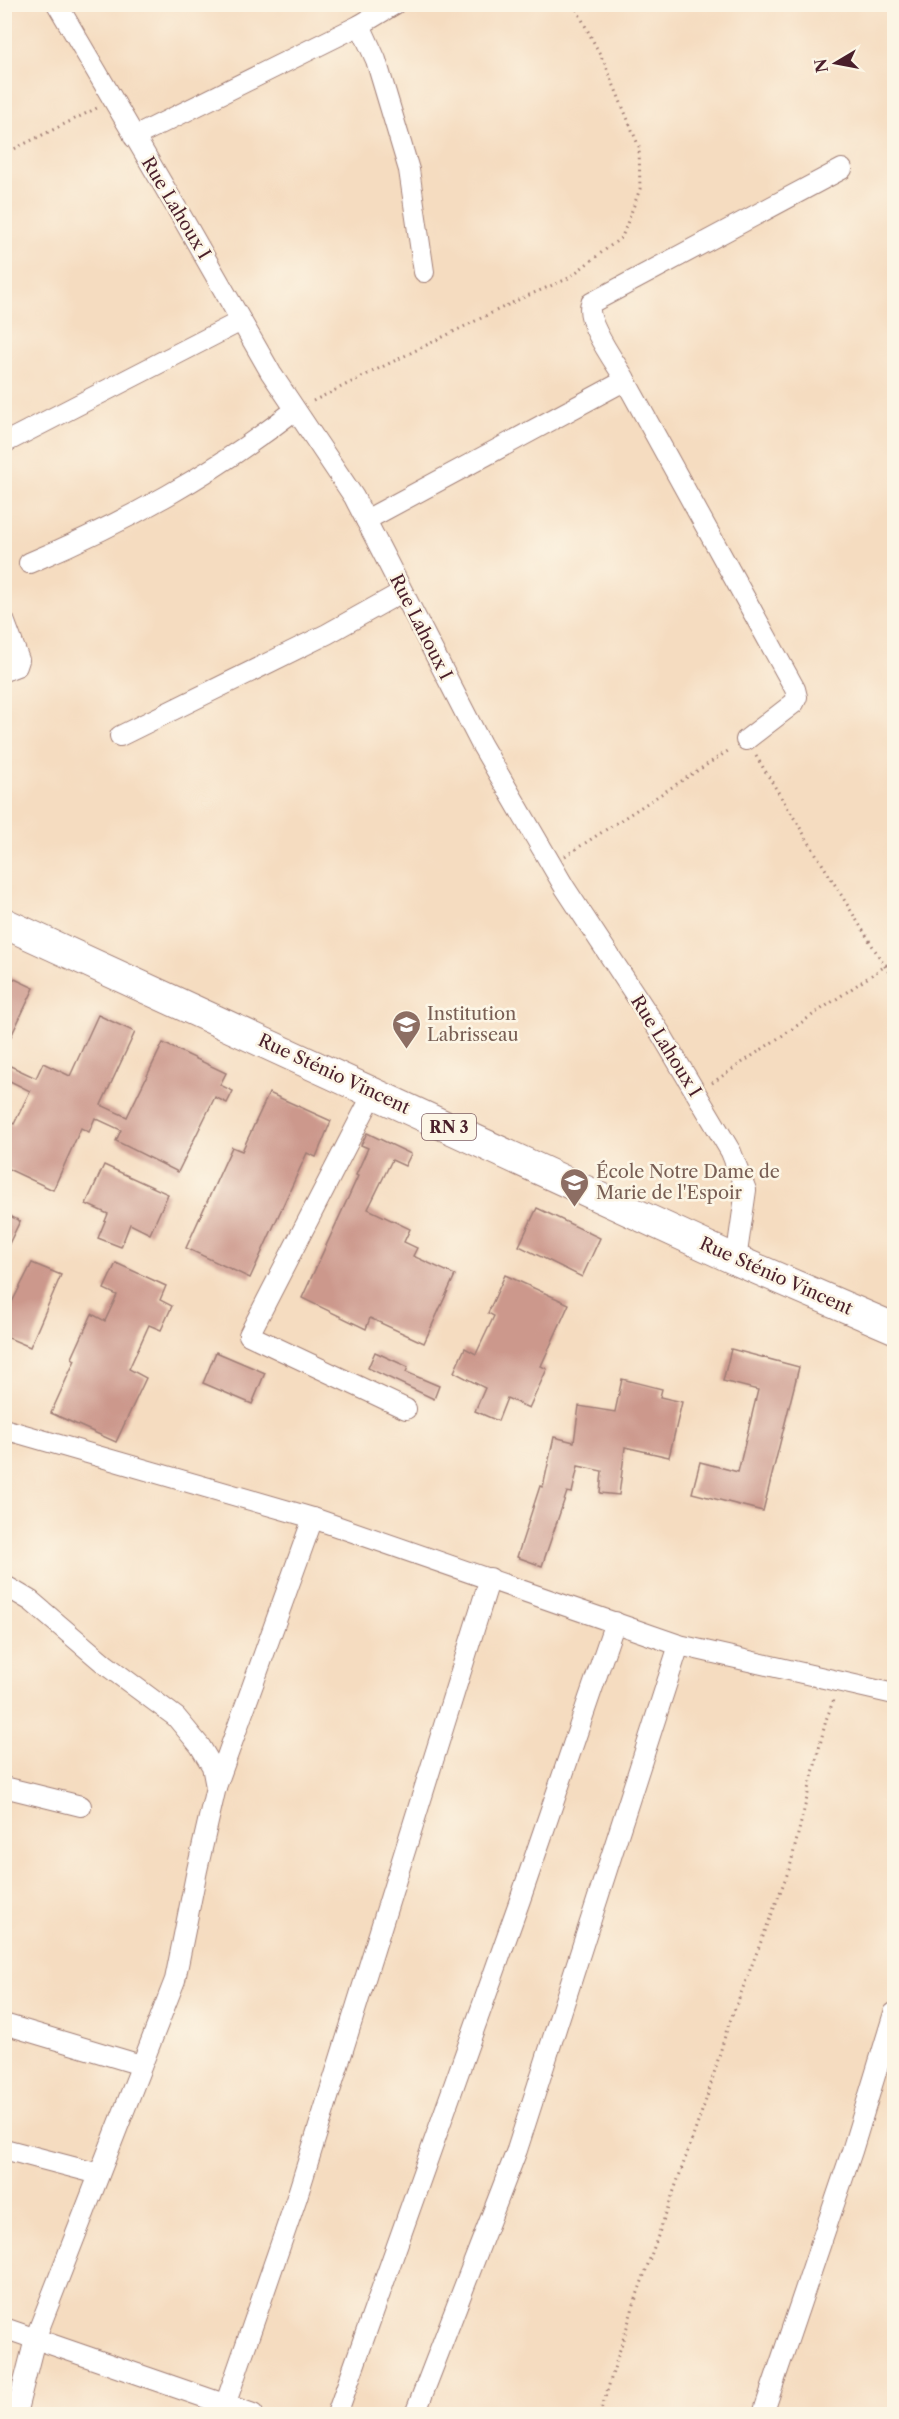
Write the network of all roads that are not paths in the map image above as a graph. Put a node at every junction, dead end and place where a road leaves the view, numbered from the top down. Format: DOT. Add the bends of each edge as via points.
graph roads {
  1 [pos="57,4"];
  2 [pos="395,4"];
  3 [pos="360,25"];
  4 [pos="134,137"];
  5 [pos="842,169"];
  6 [pos="424,272"];
  7 [pos="241,321"];
  8 [pos="625,380"];
  9 [pos="295,410"];
  10 [pos="4,442"];
  11 [pos="366,520"];
  12 [pos="29,563"];
  13 [pos="402,592"];
  14 [pos="4,620"];
  15 [pos="4,671"];
  16 [pos="120,736"];
  17 [pos="746,740"];
  18 [pos="4,923"];
  19 [pos="374,1092"];
  20 [pos="736,1260"];
  21 [pos="894,1328"];
  22 [pos="406,1409"];
  23 [pos="4,1429"];
  24 [pos="313,1518"];
  25 [pos="490,1578"];
  26 [pos="4,1585"];
  27 [pos="615,1622"];
  28 [pos="679,1645"];
  29 [pos="894,1694"];
  30 [pos="4,1787"];
  31 [pos="216,1787"];
  32 [pos="81,1806"];
  33 [pos="894,2013"];
  34 [pos="4,2024"];
  35 [pos="141,2065"];
  36 [pos="4,2149"];
  37 [pos="99,2174"];
  38 [pos="4,2328"];
  39 [pos="35,2339"];
  40 [pos="224,2409"];
  41 [pos="16,2415"];
  42 [pos="253,2415"];
  43 [pos="338,2415"];
  44 [pos="415,2415"];
  45 [pos="763,2415"];
  1 -- 4 [label="street, Rue Lahoux I"];
  2 -- 3 [label="street"];
  3 -- 4 [label="street"];
  3 -- 6 [label="street" via="376,60 409,170"];
  4 -- 7 [label="street, Rue Lahoux I"];
  5 -- 8 [label="street" via="591,303 591,322"];
  7 -- 9 [label="street, Rue Lahoux I"];
  7 -- 10 [label="street"];
  8 -- 11 [label="street"];
  8 -- 17 [label="street" via="795,689 794,703"];
  9 -- 11 [label="street, Rue Lahoux I"];
  9 -- 12 [label="street" via="220,465 160,501"];
  11 -- 13 [label="street, Rue Lahoux I"];
  13 -- 16 [label="street" via="327,634"];
  13 -- 20 [label="street, Rue Lahoux I" via="481,744 551,865 661,1034 731,1152 746,1190"];
  14 -- 15 [label="street" via="19,660 16,666"];
  18 -- 19 [label="main road, Rue Sténio Vincent / RN 3"];
  19 -- 20 [label="main road, Rue Sténio Vincent / RN 3"];
  19 -- 22 [label="street" via="249,1335"];
  20 -- 21 [label="main road, Rue Sténio Vincent / RN 3"];
  23 -- 24 [label="street"];
  24 -- 25 [label="street"];
  24 -- 31 [label="street"];
  25 -- 27 [label="street"];
  25 -- 40 [label="street" via="297,2197"];
  26 -- 31 [label="street" via="31,1601 106,1665 176,1717 212,1766"];
  27 -- 28 [label="street"];
  27 -- 43 [label="street"];
  28 -- 29 [label="street"];
  28 -- 44 [label="street" via="517,2150"];
  30 -- 32 [label="street"];
  31 -- 35 [label="street" via="175,1980"];
  33 -- 45 [label="street"];
  34 -- 35 [label="street"];
  35 -- 37 [label="street"];
  36 -- 37 [label="street"];
  37 -- 39 [label="street"];
  38 -- 39 [label="street"];
  39 -- 40 [label="street"];
  39 -- 41 [label="street"];
  40 -- 42 [label="street"];
}
